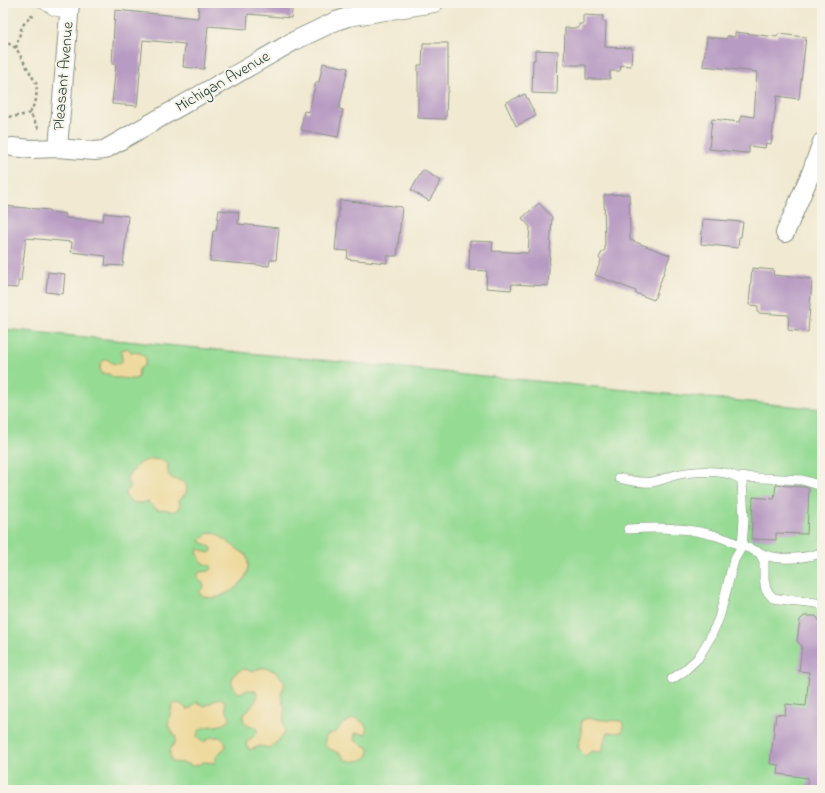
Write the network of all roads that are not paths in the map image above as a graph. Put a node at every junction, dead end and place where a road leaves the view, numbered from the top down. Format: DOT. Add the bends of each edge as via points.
graph roads {
  1 [pos="41,3"];
  2 [pos="434,3"];
  3 [pos="69,8"];
  4 [pos="348,10"];
  5 [pos="822,142"];
  6 [pos="12,147"];
  7 [pos="52,148"];
  8 [pos="785,233"];
  9 [pos="739,477"];
  10 [pos="619,478"];
  11 [pos="822,486"];
  12 [pos="628,529"];
  13 [pos="742,546"];
  14 [pos="759,552"];
  15 [pos="822,553"];
  16 [pos="822,604"];
  17 [pos="672,679"];
  1 -- 3 [label="lane" via="54,11"];
  2 -- 4 [label="street, Michigan Avenue"];
  3 -- 7 [label="street, Pleasant Avenue"];
  4 -- 7 [label="street, Michigan Avenue" via="336,20 294,41 104,150 94,152"];
  5 -- 8 [label="street"];
  6 -- 7 [label="street, Michigan Avenue"];
  9 -- 10 [label="lane" via="720,472 698,472 678,474 653,482 634,482"];
  9 -- 11 [label="lane" via="802,480"];
  9 -- 13 [label="lane" via="742,481 744,503"];
  12 -- 13 [label="lane" via="655,527 693,530"];
  13 -- 14 [label="lane"];
  13 -- 17 [label="lane" via="734,560 719,618 710,638 698,658"];
  14 -- 15 [label="lane" via="782,558 803,558"];
  14 -- 16 [label="lane" via="764,561 766,590 773,598"];
}
